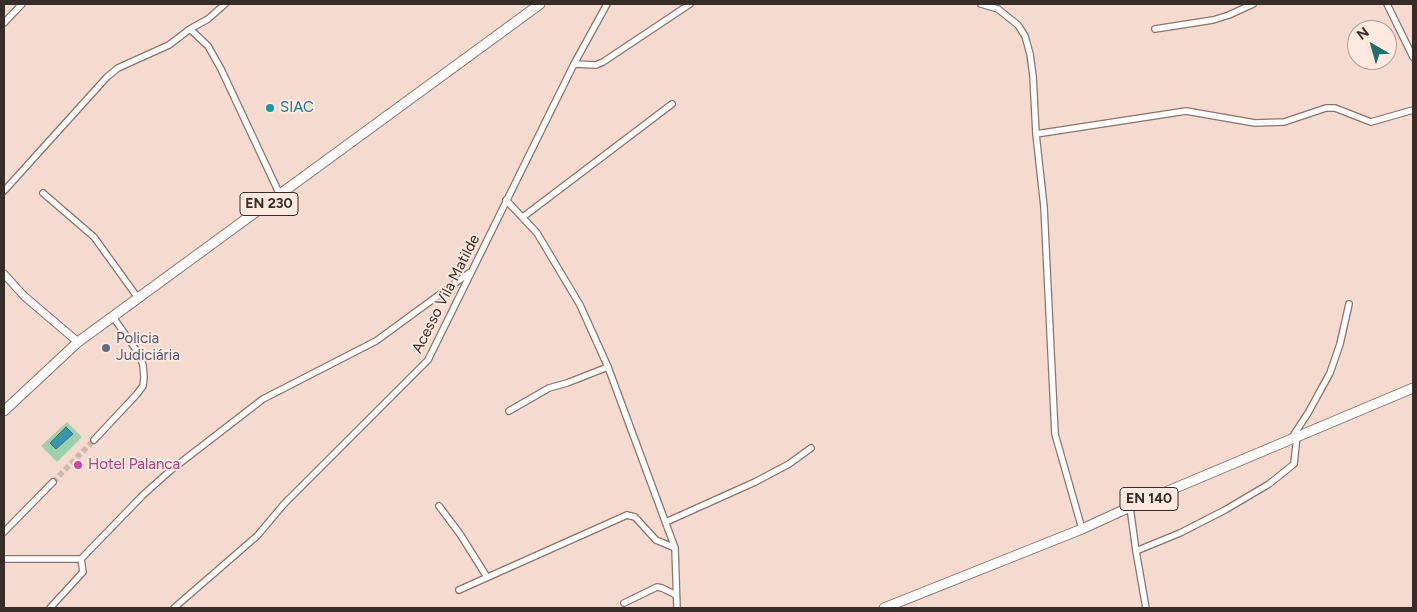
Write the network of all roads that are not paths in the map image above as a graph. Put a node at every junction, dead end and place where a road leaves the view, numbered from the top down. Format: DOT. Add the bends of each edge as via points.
graph roads {
  1 [pos="22,4"];
  2 [pos="225,4"];
  3 [pos="540,4"];
  4 [pos="607,4"];
  5 [pos="690,4"];
  6 [pos="981,4"];
  7 [pos="1253,4"];
  8 [pos="1387,4"];
  9 [pos="4,22"];
  10 [pos="190,28"];
  11 [pos="1155,29"];
  12 [pos="1413,57"];
  13 [pos="574,64"];
  14 [pos="672,104"];
  15 [pos="1413,110"];
  16 [pos="1036,134"];
  17 [pos="4,191"];
  18 [pos="43,194"];
  19 [pos="280,195"];
  20 [pos="506,200"];
  21 [pos="523,217"];
  22 [pos="471,271"];
  23 [pos="4,274"];
  24 [pos="138,298"];
  25 [pos="1349,304"];
  26 [pos="113,317"];
  27 [pos="78,342"];
  28 [pos="608,367"];
  29 [pos="1413,388"];
  30 [pos="4,411"];
  31 [pos="509,412"];
  32 [pos="1294,438"];
  33 [pos="94,440"];
  34 [pos="811,448"];
  35 [pos="53,482"];
  36 [pos="438,506"];
  37 [pos="1130,507"];
  38 [pos="666,522"];
  39 [pos="1082,529"];
  40 [pos="4,532"];
  41 [pos="675,548"];
  42 [pos="1136,551"];
  43 [pos="4,559"];
  44 [pos="81,559"];
  45 [pos="487,577"];
  46 [pos="459,590"];
  47 [pos="676,595"];
  48 [pos="624,603"];
  49 [pos="50,608"];
  50 [pos="174,608"];
  51 [pos="678,608"];
  52 [pos="884,608"];
  53 [pos="1146,608"];
  1 -- 9 [label="street"];
  2 -- 10 [label="street" via="208,19"];
  3 -- 19 [label="main road, EN 230"];
  4 -- 13 [label="street, Acesso Vila Matilde"];
  5 -- 13 [label="street" via="603,62 596,65"];
  6 -- 16 [label="street" via="1010,16 1025,36 1033,76"];
  7 -- 11 [label="street" via="1213,20"];
  8 -- 12 [label="street"];
  10 -- 17 [label="street" via="164,48 118,68 107,77"];
  10 -- 19 [label="street" via="208,46 221,69"];
  13 -- 20 [label="street, Acesso Vila Matilde"];
  14 -- 21 [label="street"];
  15 -- 16 [label="street" via="1371,122 1335,108 1326,108 1284,122 1255,123 1186,111"];
  16 -- 39 [label="street" via="1044,207 1055,434"];
  18 -- 24 [label="street" via="94,237"];
  19 -- 24 [label="main road, EN 230"];
  20 -- 21 [label="street"];
  20 -- 22 [label="street, Acesso Vila Matilde"];
  21 -- 28 [label="street" via="537,233 580,305"];
  22 -- 44 [label="street" via="376,341 263,399 171,470"];
  22 -- 50 [label="street, Acesso Vila Matilde" via="428,360 284,504 257,536"];
  23 -- 27 [label="street" via="24,296"];
  24 -- 26 [label="main road, EN 230"];
  25 -- 32 [label="street" via="1330,373"];
  26 -- 27 [label="main road, EN 230"];
  26 -- 33 [label="street" via="143,365 143,386"];
  27 -- 30 [label="main road, EN 230"];
  28 -- 31 [label="street" via="549,388"];
  28 -- 38 [label="street"];
  29 -- 32 [label="main road, EN 140"];
  32 -- 37 [label="main road, EN 140"];
  32 -- 42 [label="street" via="1294,464 1269,484 1180,534"];
  34 -- 38 [label="street" via="790,464"];
  35 -- 40 [label="street"];
  36 -- 45 [label="street"];
  37 -- 39 [label="main road, EN 140"];
  37 -- 42 [label="street"];
  38 -- 41 [label="street"];
  39 -- 52 [label="main road, EN 140"];
  41 -- 45 [label="street" via="656,540 635,517 628,515"];
  41 -- 47 [label="street"];
  42 -- 53 [label="street"];
  43 -- 44 [label="street"];
  44 -- 49 [label="street" via="83,572"];
  45 -- 46 [label="street"];
  47 -- 48 [label="street" via="656,587"];
  47 -- 51 [label="street"];
}
